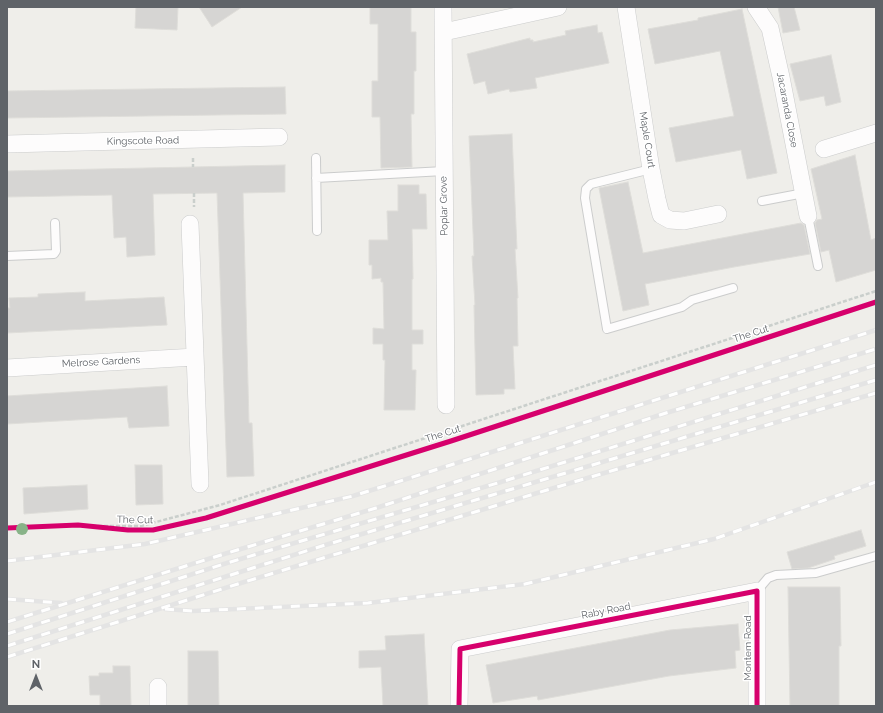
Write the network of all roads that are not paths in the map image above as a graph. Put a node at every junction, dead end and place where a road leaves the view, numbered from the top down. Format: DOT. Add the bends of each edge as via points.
graph roads {
  1 [pos="443,7"];
  2 [pos="558,7"];
  3 [pos="626,7"];
  4 [pos="756,7"];
  5 [pos="444,32"];
  6 [pos="876,133"];
  7 [pos="279,137"];
  8 [pos="7,144"];
  9 [pos="824,149"];
  10 [pos="316,158"];
  11 [pos="652,169"];
  12 [pos="444,171"];
  13 [pos="316,178"];
  14 [pos="804,193"];
  15 [pos="762,201"];
  16 [pos="718,214"];
  17 [pos="808,216"];
  18 [pos="55,223"];
  19 [pos="190,224"];
  20 [pos="318,231"];
  21 [pos="7,256"];
  22 [pos="818,266"];
  23 [pos="733,288"];
  24 [pos="195,357"];
  25 [pos="7,368"];
  26 [pos="446,405"];
  27 [pos="200,484"];
  28 [pos="876,556"];
  29 [pos="756,591"];
  30 [pos="158,687"];
  31 [pos="158,706"];
  32 [pos="460,706"];
  33 [pos="758,706"];
  1 -- 5 [label="street, Poplar Grove"];
  2 -- 5 [label="street"];
  3 -- 11 [label="street, Maple Court"];
  4 -- 14 [label="street, Jacaranda Close" via="770,28"];
  5 -- 12 [label="street, Poplar Grove"];
  6 -- 9 [label="street"];
  7 -- 8 [label="street, Kingscote Road"];
  10 -- 13 [label="lane"];
  11 -- 16 [label="street, Maple Court" via="661,215 670,220 684,221"];
  11 -- 23 [label="lane" via="591,184 586,189 585,198 607,329 682,308 692,300"];
  12 -- 13 [label="lane"];
  12 -- 26 [label="street, Poplar Grove"];
  13 -- 20 [label="lane"];
  14 -- 15 [label="lane"];
  14 -- 17 [label="street, Jacaranda Close"];
  17 -- 22 [label="lane"];
  18 -- 21 [label="lane" via="54,254"];
  19 -- 24 [label="street"];
  24 -- 25 [label="street, Melrose Gardens"];
  24 -- 27 [label="street"];
  28 -- 29 [label="lane" via="816,573 776,575 768,578"];
  29 -- 32 [label="street, Raby Road" via="460,650"];
  29 -- 33 [label="street, Montem Road"];
  30 -- 31 [label="street"];
}
